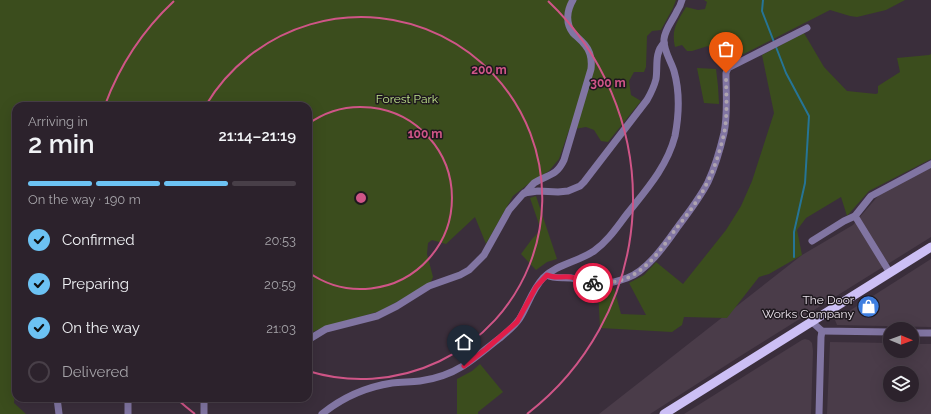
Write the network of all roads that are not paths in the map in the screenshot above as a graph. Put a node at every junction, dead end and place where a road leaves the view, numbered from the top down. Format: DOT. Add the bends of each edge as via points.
graph roads {
  1 [pos="573,0"];
  2 [pos="682,0"];
  3 [pos="806,28"];
  4 [pos="664,43"];
  5 [pos="931,164"];
  6 [pos="526,193"];
  7 [pos="855,216"];
  8 [pos="812,241"];
  9 [pos="931,247"];
  10 [pos="890,273"];
  11 [pos="547,275"];
  12 [pos="812,322"];
  13 [pos="822,331"];
  14 [pos="883,332"];
  15 [pos="919,333"];
  16 [pos="931,333"];
  17 [pos="312,338"];
  18 [pos="58,402"];
  19 [pos="128,402"];
  20 [pos="204,402"];
  21 [pos="59,414"];
  22 [pos="128,414"];
  23 [pos="204,414"];
  24 [pos="322,414"];
  25 [pos="664,414"];
  26 [pos="819,414"];
  1 -- 6 [label="street" via="568,10 569,27 588,50 592,62 591,69 562,166 552,175 533,184"];
  2 -- 4 [label="street" via="667,29"];
  3 -- 11 [label="street" via="728,68 724,133 708,182 692,208 651,260 632,276 607,283"];
  4 -- 6 [label="street" via="659,50 656,80 647,100 584,182 574,189 563,192"];
  4 -- 11 [label="street" via="678,86 677,120 665,162 604,242 593,251 556,268"];
  5 -- 7 [label="street" via="870,196"];
  6 -- 17 [label="street" via="512,206 484,255 469,270 429,286 377,316 326,329"];
  7 -- 8 [label="street"];
  7 -- 10 [label="street"];
  9 -- 10 [label="main road"];
  10 -- 12 [label="main road"];
  11 -- 24 [label="street" via="536,287 517,322 464,366 436,378 393,383 364,390 343,399"];
  12 -- 13 [label="street"];
  12 -- 25 [label="main road"];
  13 -- 14 [label="street"];
  13 -- 26 [label="street"];
  15 -- 16 [label="street"];
  18 -- 21 [label="street"];
  19 -- 22 [label="street"];
  20 -- 23 [label="street"];
}
